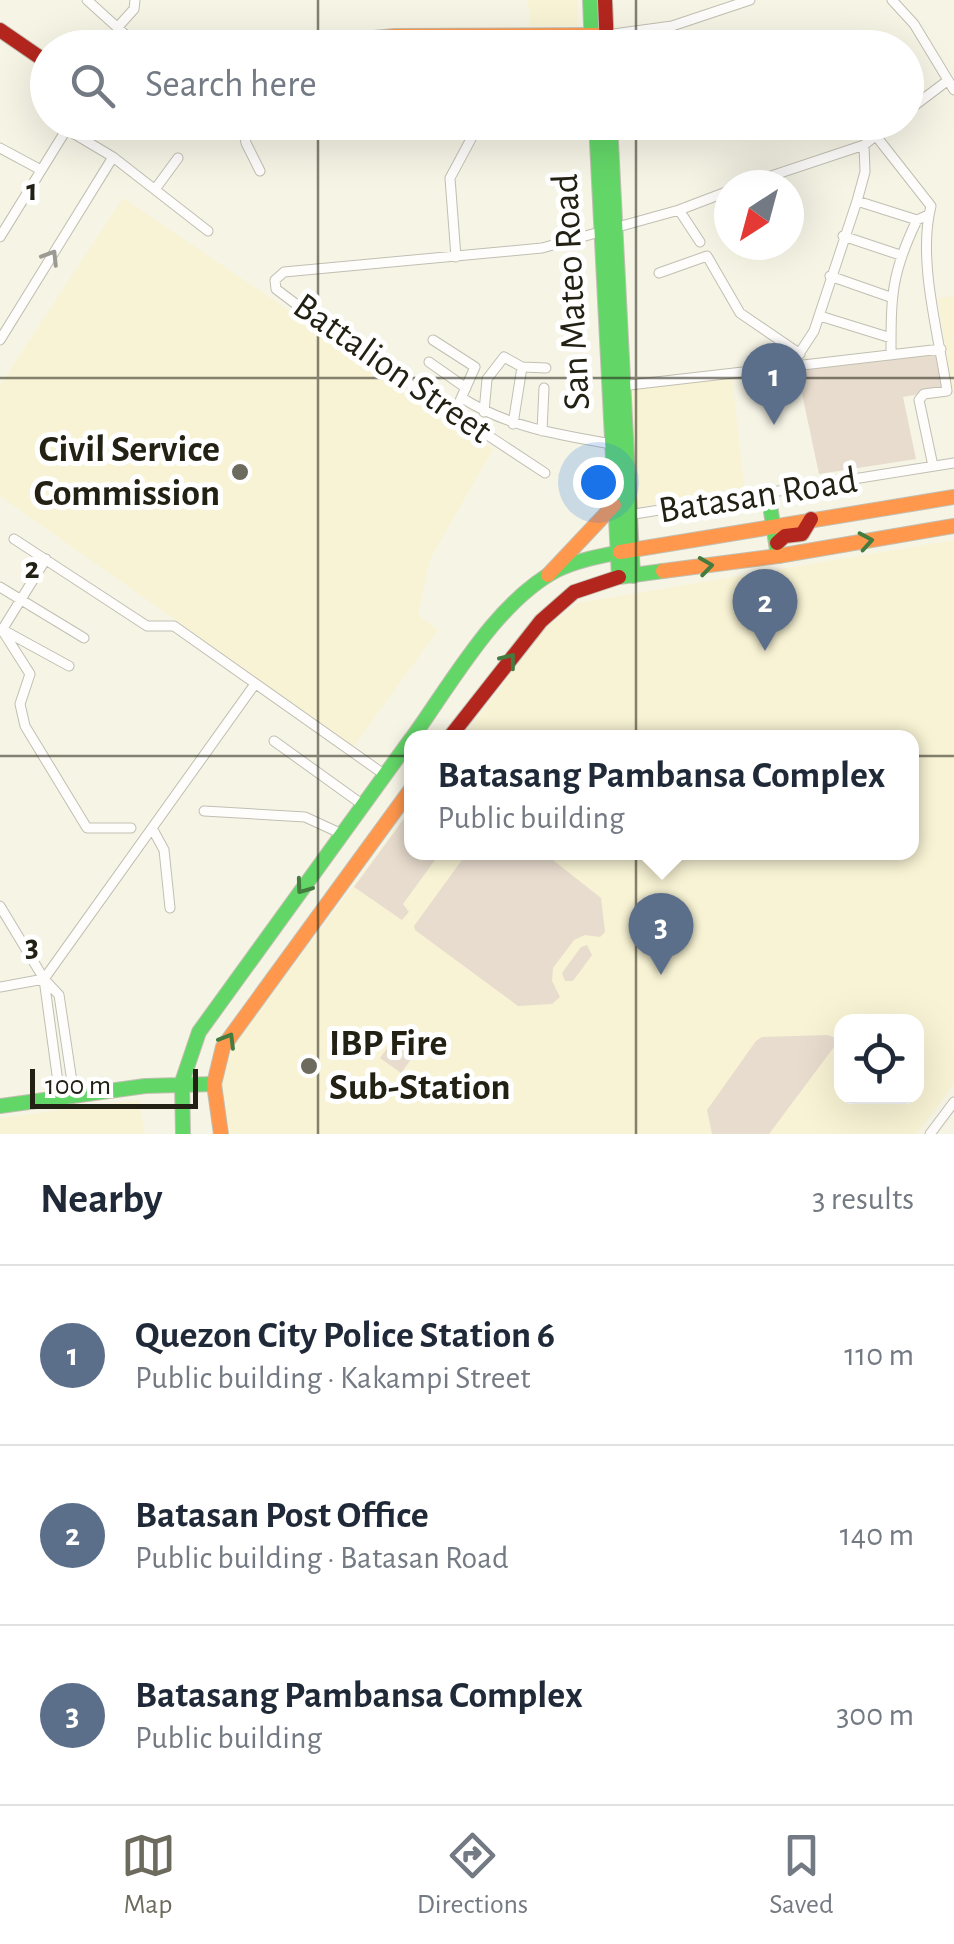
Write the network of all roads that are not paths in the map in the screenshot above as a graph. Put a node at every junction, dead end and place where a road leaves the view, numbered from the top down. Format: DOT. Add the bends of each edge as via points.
graph roads {
  1 [pos="87,0"];
  2 [pos="135,0"];
  3 [pos="590,0"];
  4 [pos="605,0"];
  5 [pos="750,0"];
  6 [pos="892,0"];
  7 [pos="117,28"];
  8 [pos="0,30"];
  9 [pos="119,30"];
  10 [pos="596,30"];
  11 [pos="601,30"];
  12 [pos="649,30"];
  13 [pos="918,30"];
  14 [pos="924,40"];
  15 [pos="30,51"];
  16 [pos="954,59"];
  17 [pos="941,68"];
  18 [pos="951,85"];
  19 [pos="924,101"];
  20 [pos="57,140"];
  21 [pos="85,140"];
  22 [pos="245,140"];
  23 [pos="470,140"];
  24 [pos="598,140"];
  25 [pos="610,140"];
  26 [pos="871,140"];
  27 [pos="879,140"];
  28 [pos="864,145"];
  29 [pos="0,148"];
  30 [pos="113,157"];
  31 [pos="178,158"];
  32 [pos="41,170"];
  33 [pos="789,170"];
  34 [pos="260,171"];
  35 [pos="156,188"];
  36 [pos="714,196"];
  37 [pos="857,201"];
  38 [pos="0,207"];
  39 [pos="679,210"];
  40 [pos="13,215"];
  41 [pos="928,215"];
  42 [pos="917,220"];
  43 [pos="208,231"];
  44 [pos="609,231"];
  45 [pos="843,236"];
  46 [pos="0,238"];
  47 [pos="700,242"];
  48 [pos="900,255"];
  49 [pos="456,258"];
  50 [pos="659,273"];
  51 [pos="830,276"];
  52 [pos="890,296"];
  53 [pos="820,316"];
  54 [pos="891,338"];
  55 [pos="0,340"];
  56 [pos="434,340"];
  57 [pos="941,349"];
  58 [pos="800,354"];
  59 [pos="892,355"];
  60 [pos="429,362"];
  61 [pos="522,367"];
  62 [pos="796,367"];
  63 [pos="546,368"];
  64 [pos="621,386"];
  65 [pos="544,388"];
  66 [pos="464,393"];
  67 [pos="484,412"];
  68 [pos="454,414"];
  69 [pos="514,424"];
  70 [pos="542,431"];
  71 [pos="612,444"];
  72 [pos="954,463"];
  73 [pos="933,466"];
  74 [pos="544,473"];
  75 [pos="768,493"];
  76 [pos="954,498"];
  77 [pos="614,505"];
  78 [pos="628,515"];
  79 [pos="810,519"];
  80 [pos="774,524"];
  81 [pos="954,526"];
  82 [pos="14,539"];
  83 [pos="777,550"];
  84 [pos="623,551"];
  85 [pos="46,560"];
  86 [pos="548,575"];
  87 [pos="626,576"];
  88 [pos="0,586"];
  89 [pos="20,598"];
  90 [pos="1,629"];
  91 [pos="84,638"];
  92 [pos="69,666"];
  93 [pos="255,684"];
  94 [pos="421,730"];
  95 [pos="455,730"];
  96 [pos="274,741"];
  97 [pos="404,752"];
  98 [pos="385,775"];
  99 [pos="404,799"];
  100 [pos="364,805"];
  101 [pos="204,811"];
  102 [pos="131,828"];
  103 [pos="152,828"];
  104 [pos="342,834"];
  105 [pos="0,906"];
  106 [pos="170,908"];
  107 [pos="44,979"];
  108 [pos="0,987"];
  109 [pos="66,1036"];
  110 [pos="52,1037"];
  111 [pos="180,1084"];
  112 [pos="214,1084"];
  113 [pos="67,1096"];
  114 [pos="954,1102"];
  115 [pos="0,1106"];
  116 [pos="184,1134"];
  117 [pos="222,1134"];
  118 [pos="930,1134"];
  1 -- 7 [label="street"];
  2 -- 7 [label="street"];
  3 -- 10 [label="main road"];
  4 -- 11 [label="main road"];
  5 -- 12 [label="street"];
  6 -- 13 [label="street"];
  7 -- 9 [label="street"];
  8 -- 15 [label="main road"];
  14 -- 17 [label="street"];
  16 -- 17 [label="street"];
  17 -- 18 [label="street"];
  18 -- 19 [label="street"];
  20 -- 32 [label="street"];
  21 -- 30 [label="street"];
  22 -- 34 [label="street"];
  23 -- 49 [label="street" via="450,178"];
  24 -- 44 [label="main road, San Mateo Road"];
  25 -- 44 [label="main road, San Mateo Road"];
  26 -- 28 [label="street"];
  27 -- 41 [label="street" via="930,206"];
  28 -- 33 [label="street"];
  28 -- 37 [label="street"];
  29 -- 32 [label="street"];
  30 -- 35 [label="street"];
  55 -- 30 [label="street, one-way"];
  31 -- 35 [label="street"];
  32 -- 40 [label="street"];
  35 -- 43 [label="street"];
  36 -- 39 [label="street, Battalion Street"];
  37 -- 42 [label="street"];
  37 -- 45 [label="street"];
  38 -- 40 [label="street"];
  39 -- 44 [label="street, Battalion Street"];
  39 -- 47 [label="street"];
  40 -- 46 [label="street"];
  41 -- 42 [label="street"];
  41 -- 57 [label="street"];
  42 -- 48 [label="street"];
  44 -- 49 [label="street, Battalion Street" via="542,248"];
  44 -- 64 [label="main road, San Mateo Road"];
  44 -- 71 [label="main road, San Mateo Road"];
  45 -- 48 [label="street"];
  45 -- 51 [label="street"];
  48 -- 52 [label="street"];
  49 -- 68 [label="street, Battalion Street" via="284,272 274,280 346,342"];
  50 -- 58 [label="street" via="706,256 740,313"];
  51 -- 52 [label="street"];
  51 -- 53 [label="street"];
  52 -- 54 [label="street"];
  53 -- 54 [label="street"];
  53 -- 58 [label="street"];
  54 -- 59 [label="street"];
  56 -- 66 [label="street" via="475,368"];
  57 -- 59 [label="street"];
  57 -- 73 [label="street" via="947,391 919,400"];
  58 -- 62 [label="street"];
  59 -- 62 [label="street"];
  60 -- 66 [label="street"];
  61 -- 63 [label="street"];
  61 -- 67 [label="street" via="504,357 487,379"];
  61 -- 69 [label="street"];
  62 -- 64 [label="street"];
  64 -- 78 [label="main road, San Mateo Road"];
  65 -- 70 [label="street"];
  66 -- 67 [label="street"];
  66 -- 68 [label="street"];
  67 -- 69 [label="street"];
  68 -- 74 [label="street, Battalion Street"];
  69 -- 70 [label="street"];
  70 -- 71 [label="street"];
  71 -- 77 [label="main road, San Mateo Road"];
  72 -- 73 [label="street"];
  73 -- 75 [label="street"];
  75 -- 78 [label="street"];
  75 -- 80 [label="main road"];
  76 -- 79 [label="main road, Batasan Road"];
  77 -- 84 [label="main road, San Mateo Road"];
  77 -- 86 [label="main road"];
  78 -- 84 [label="main road, San Mateo Road"];
  79 -- 80 [label="main road, Batasan Road"];
  79 -- 83 [label="main road" via="802,534 785,536"];
  80 -- 83 [label="main road"];
  80 -- 84 [label="main road, Batasan Road"];
  83 -- 81 [label="main road, Batasan Road, one-way"];
  82 -- 85 [label="street"];
  87 -- 83 [label="main road, Batasan Road, one-way"];
  84 -- 86 [label="main road, Batasan Road"];
  84 -- 87 [label="main road, San Mateo Road"];
  85 -- 89 [label="street"];
  85 -- 93 [label="street" via="147,626 174,626"];
  86 -- 94 [label="main road, Batasan Road" via="506,614"];
  95 -- 87 [label="main road, Batasan Road, one-way" via="542,621 574,592"];
  88 -- 89 [label="street"];
  89 -- 90 [label="street"];
  89 -- 91 [label="street"];
  90 -- 92 [label="street"];
  90 -- 102 [label="street" via="30,674 20,704 25,726 87,828"];
  93 -- 98 [label="street"];
  93 -- 103 [label="street"];
  96 -- 100 [label="street"];
  97 -- 98 [label="main road, Batasan Road"];
  98 -- 100 [label="main road, Batasan Road"];
  112 -- 99 [label="main road, one-way" via="230,1036"];
  100 -- 104 [label="main road, Batasan Road"];
  101 -- 104 [label="street" via="305,817"];
  103 -- 106 [label="street" via="164,850"];
  103 -- 107 [label="street"];
  104 -- 111 [label="main road, Batasan Road, one-way" via="206,1021"];
  105 -- 107 [label="street"];
  107 -- 108 [label="street"];
  107 -- 109 [label="street" via="58,995"];
  107 -- 110 [label="street"];
  109 -- 110 [label="street"];
  109 -- 113 [label="street"];
  110 -- 113 [label="street"];
  111 -- 112 [label="main road"];
  111 -- 113 [label="main road"];
  111 -- 116 [label="main road, Batasan Road"];
  112 -- 117 [label="main road"];
  113 -- 115 [label="main road"];
  114 -- 118 [label="street"];
}
